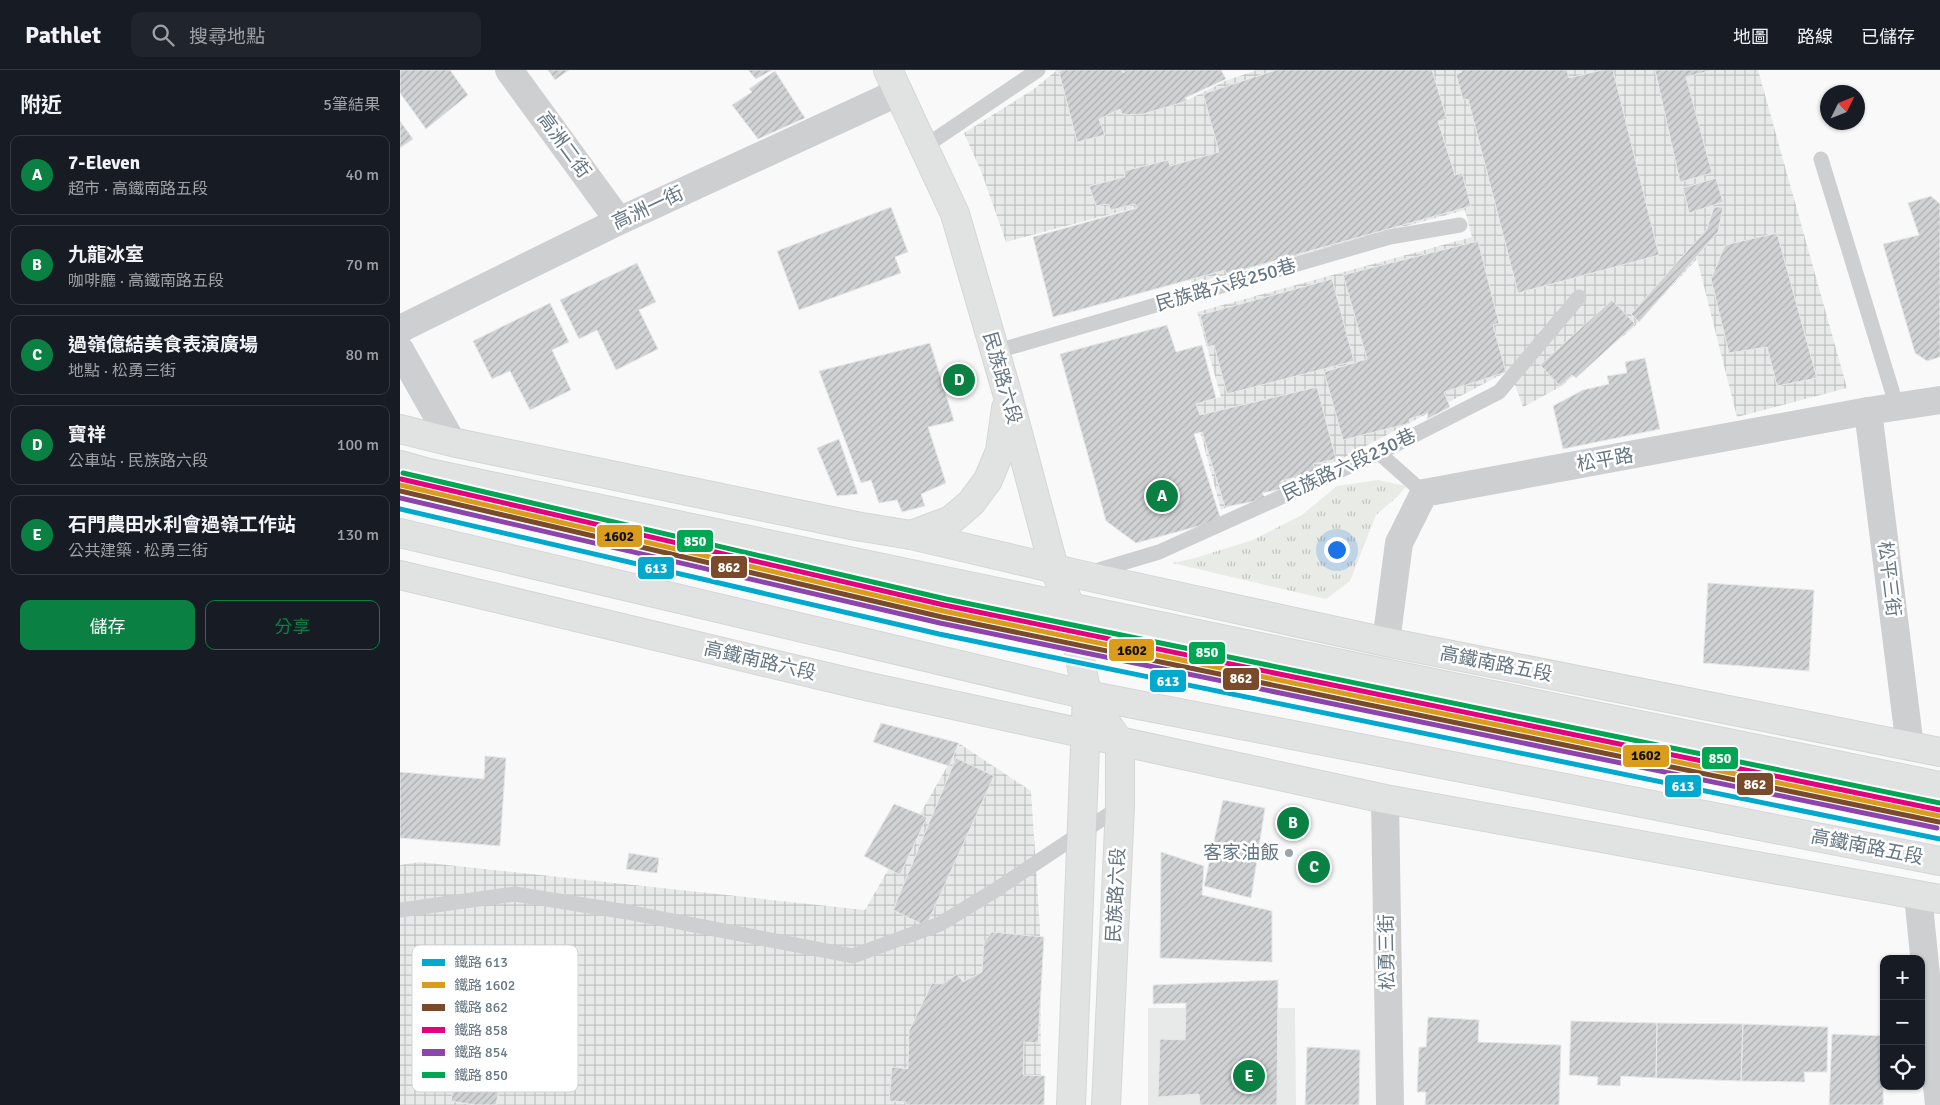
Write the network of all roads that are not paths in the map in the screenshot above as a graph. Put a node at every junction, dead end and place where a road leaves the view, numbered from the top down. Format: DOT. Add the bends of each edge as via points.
graph roads {
  1 [pos="508,70"];
  2 [pos="1038,70"];
  3 [pos="893,81"];
  4 [pos="924,147"];
  5 [pos="1821,159"];
  6 [pos="619,221"];
  7 [pos="1460,225"];
  8 [pos="1579,297"];
  9 [pos="400,329"];
  10 [pos="400,350"];
  11 [pos="994,352"];
  12 [pos="1008,396"];
  13 [pos="1940,400"];
  14 [pos="1897,407"];
  15 [pos="1868,411"];
  16 [pos="400,429"];
  17 [pos="452,442"];
  18 [pos="1379,453"];
  19 [pos="400,465"];
  20 [pos="1424,493"];
  21 [pos="400,533"];
  22 [pos="911,535"];
  23 [pos="1054,568"];
  24 [pos="400,575"];
  25 [pos="1080,575"];
  26 [pos="1070,606"];
  27 [pos="1386,642"];
  28 [pos="1087,695"];
  29 [pos="1087,736"];
  30 [pos="1120,743"];
  31 [pos="1910,748"];
  32 [pos="1940,752"];
  33 [pos="1940,786"];
  34 [pos="1385,799"];
  35 [pos="1120,807"];
  36 [pos="1082,833"];
  37 [pos="1940,861"];
  38 [pos="1929,897"];
  39 [pos="400,910"];
  40 [pos="1071,1105"];
  41 [pos="1106,1105"];
  42 [pos="1390,1105"];
  43 [pos="1938,1105"];
  1 -- 6 [label="street, 高洲二街"];
  2 -- 4 [label="lane"];
  3 -- 4 [label="main road, 民族路六段"];
  3 -- 6 [label="street, 高洲一街"];
  4 -- 11 [label="main road, 民族路六段" via="954,214"];
  5 -- 14 [label="lane"];
  6 -- 9 [label="street, 高洲一街"];
  7 -- 11 [label="lane, 民族路六段250巷" via="1390,237"];
  8 -- 18 [label="lane, 民族路六段230巷" via="1498,392"];
  10 -- 17 [label="street"];
  11 -- 12 [label="main road, 民族路六段"];
  12 -- 22 [label="main road" via="1000,450 988,480 971,503 951,520"];
  12 -- 23 [label="main road, 民族路六段"];
  13 -- 14 [label="street, 松平路"];
  14 -- 15 [label="street, 松平路"];
  15 -- 20 [label="street, 松平路"];
  15 -- 31 [label="street, 松平三街"];
  16 -- 17 [label="main road"];
  17 -- 22 [label="main road"];
  18 -- 20 [label="lane"];
  18 -- 25 [label="lane, 民族路六段230巷" via="1158,552"];
  19 -- 26 [label="main road"];
  20 -- 27 [label="street" via="1399,542"];
  21 -- 28 [label="main road"];
  22 -- 23 [label="main road"];
  23 -- 25 [label="main road, 高鐵南路五段"];
  23 -- 26 [label="main road, 民族路六段"];
  24 -- 29 [label="main road, 高鐵南路六段"];
  25 -- 27 [label="main road, 高鐵南路五段"];
  26 -- 28 [label="main road, 民族路六段"];
  26 -- 33 [label="main road, 高鐵南路五段"];
  27 -- 31 [label="main road, 高鐵南路五段"];
  28 -- 29 [label="main road, 民族路六段"];
  28 -- 30 [label="main road, 民族路六段"];
  28 -- 37 [label="main road, 高鐵南路五段"];
  29 -- 30 [label="main road, 高鐵南路六段"];
  29 -- 36 [label="main road, 民族路六段"];
  30 -- 34 [label="main road, 高鐵南路五段"];
  30 -- 35 [label="main road, 民族路六段"];
  31 -- 32 [label="main road, 高鐵南路五段"];
  34 -- 38 [label="main road, 高鐵南路五段"];
  34 -- 42 [label="street, 松勇三街"];
  35 -- 36 [label="lane"];
  35 -- 41 [label="main road, 民族路六段"];
  36 -- 39 [label="lane" via="940,924 853,956 627,912 515,894"];
  36 -- 40 [label="main road, 民族路六段"];
  38 -- 43 [label="street"];
}
